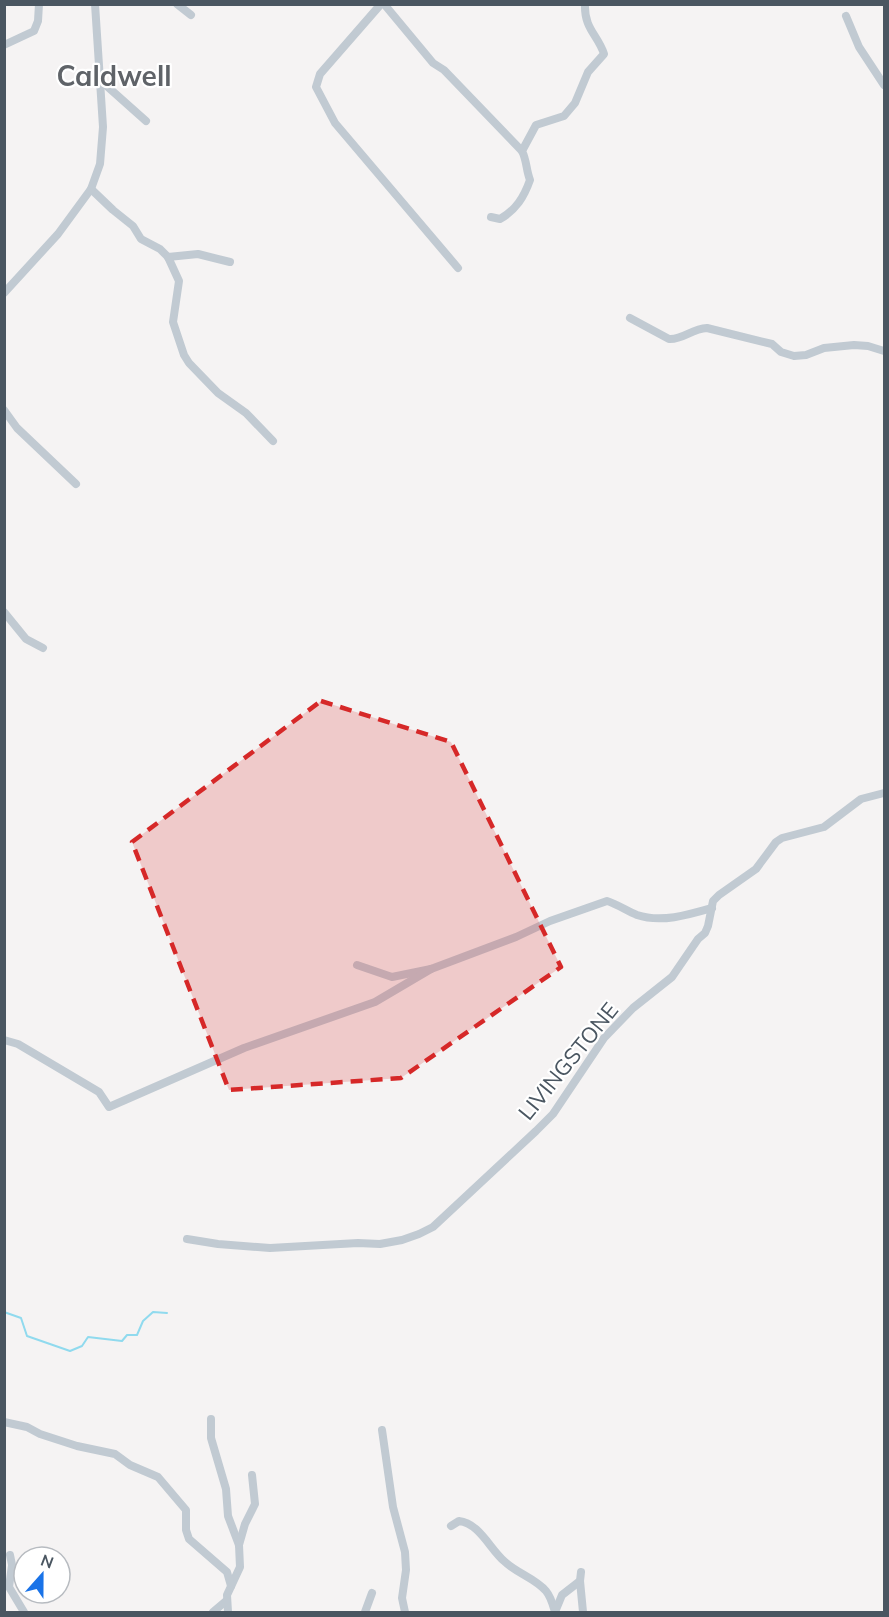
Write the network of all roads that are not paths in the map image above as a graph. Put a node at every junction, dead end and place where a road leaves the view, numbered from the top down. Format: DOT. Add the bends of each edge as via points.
graph roads {
  1 [pos="39,4"];
  2 [pos="95,4"];
  3 [pos="177,4"];
  4 [pos="383,4"];
  5 [pos="585,4"];
  6 [pos="191,15"];
  7 [pos="846,16"];
  8 [pos="4,45"];
  9 [pos="99,80"];
  10 [pos="885,86"];
  11 [pos="146,121"];
  12 [pos="522,151"];
  13 [pos="91,189"];
  14 [pos="491,217"];
  15 [pos="168,257"];
  16 [pos="230,262"];
  17 [pos="458,268"];
  18 [pos="4,293"];
  19 [pos="630,318"];
  20 [pos="885,351"];
  21 [pos="4,410"];
  22 [pos="273,441"];
  23 [pos="76,484"];
  24 [pos="4,612"];
  25 [pos="43,648"];
  26 [pos="885,793"];
  27 [pos="712,908"];
  28 [pos="357,965"];
  29 [pos="431,969"];
  30 [pos="4,1040"];
  31 [pos="188,1239"];
  32 [pos="211,1419"];
  33 [pos="4,1422"];
  34 [pos="382,1430"];
  35 [pos="252,1475"];
  36 [pos="451,1526"];
  37 [pos="239,1545"];
  38 [pos="10,1555"];
  39 [pos="231,1586"];
  40 [pos="372,1593"];
  41 [pos="226,1602"];
  42 [pos="24,1612"];
  43 [pos="213,1612"];
  44 [pos="228,1612"];
  45 [pos="365,1612"];
  46 [pos="405,1612"];
  47 [pos="555,1612"];
  48 [pos="583,1612"];
  1 -- 8 [label="street" via="34,31"];
  2 -- 9 [label="street"];
  3 -- 6 [label="street"];
  4 -- 12 [label="street" via="433,63"];
  4 -- 17 [label="street" via="320,74 316,87 335,123"];
  5 -- 12 [label="street" via="589,26 604,54 583,79 575,103 564,116 536,125"];
  7 -- 10 [label="street" via="859,47"];
  9 -- 11 [label="street"];
  9 -- 13 [label="street" via="102,151"];
  12 -- 14 [label="street" via="530,180 524,197 505,216"];
  13 -- 15 [label="street" via="133,226 141,239"];
  13 -- 18 [label="street" via="58,234"];
  15 -- 16 [label="street" via="198,254"];
  15 -- 22 [label="street" via="179,281 172,322 184,355 218,393 246,413"];
  19 -- 20 [label="street" via="669,339 676,340 696,328 707,328 772,344 794,356 854,345"];
  21 -- 23 [label="street" via="17,428"];
  24 -- 25 [label="street" via="26,639"];
  26 -- 27 [label="street, LIVINGSTONE" via="861,800 829,824 776,842 756,869 719,895"];
  27 -- 29 [label="street" via="657,918 639,916 607,901"];
  27 -- 31 [label="street, LIVINGSTONE" via="705,933 678,969 604,1038 554,1114 433,1227 380,1244 270,1248"];
  28 -- 29 [label="street" via="392,977"];
  29 -- 30 [label="street" via="375,1002 244,1048 109,1107 99,1092 18,1044"];
  32 -- 37 [label="street" via="228,1516"];
  33 -- 39 [label="street" via="115,1454 158,1477 186,1510 189,1539 227,1572"];
  34 -- 46 [label="street" via="393,1507 405,1552"];
  35 -- 37 [label="street" via="255,1504"];
  36 -- 47 [label="street" via="459,1521 470,1524 503,1561 548,1593"];
  37 -- 39 [label="street" via="240,1567"];
  38 -- 42 [label="street" via="9,1587"];
  39 -- 41 [label="street"];
  40 -- 45 [label="street"];
  41 -- 43 [label="street"];
  41 -- 44 [label="street"];
  47 -- 48 [label="street" via="562,1595 580,1576"];
}
